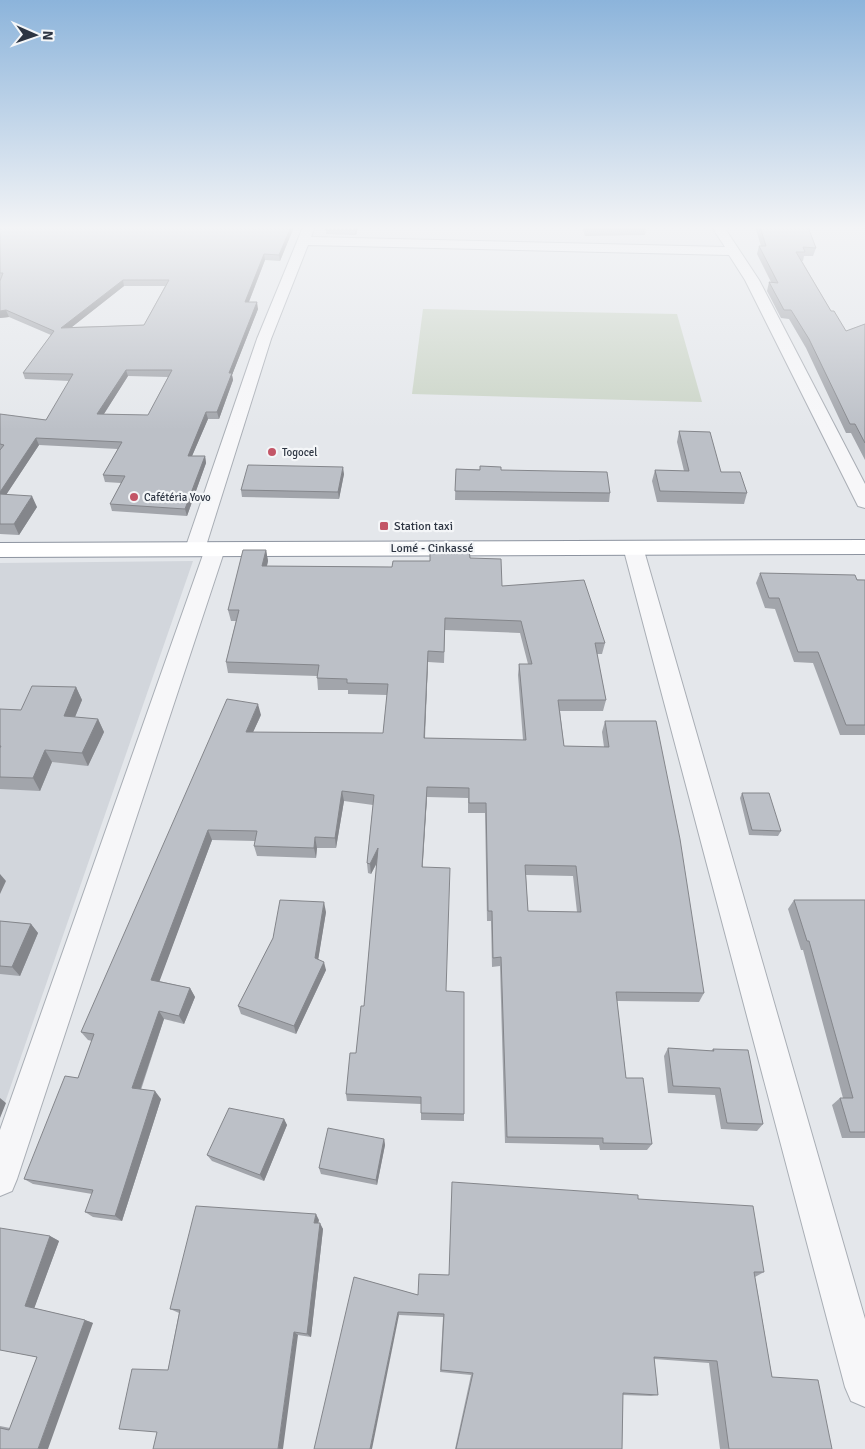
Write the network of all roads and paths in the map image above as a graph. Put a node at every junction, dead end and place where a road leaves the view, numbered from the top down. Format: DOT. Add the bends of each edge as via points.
graph roads {
  1 [pos="282,295"];
  2 [pos="759,295"];
  3 [pos="865,502"];
  4 [pos="633,547"];
  5 [pos="865,547"];
  6 [pos="205,549"];
  7 [pos="0,550"];
  8 [pos="0,1179"];
  9 [pos="865,1388"];
  1 -- 6 [label="street" via="264,339"];
  2 -- 3 [label="street"];
  4 -- 5 [label="highway, Lomé - Cinkassé"];
  4 -- 6 [label="highway, Lomé - Cinkassé"];
  4 -- 9 [label="street"];
  6 -- 7 [label="highway, Lomé - Cinkassé"];
  6 -- 8 [label="street"];
}
